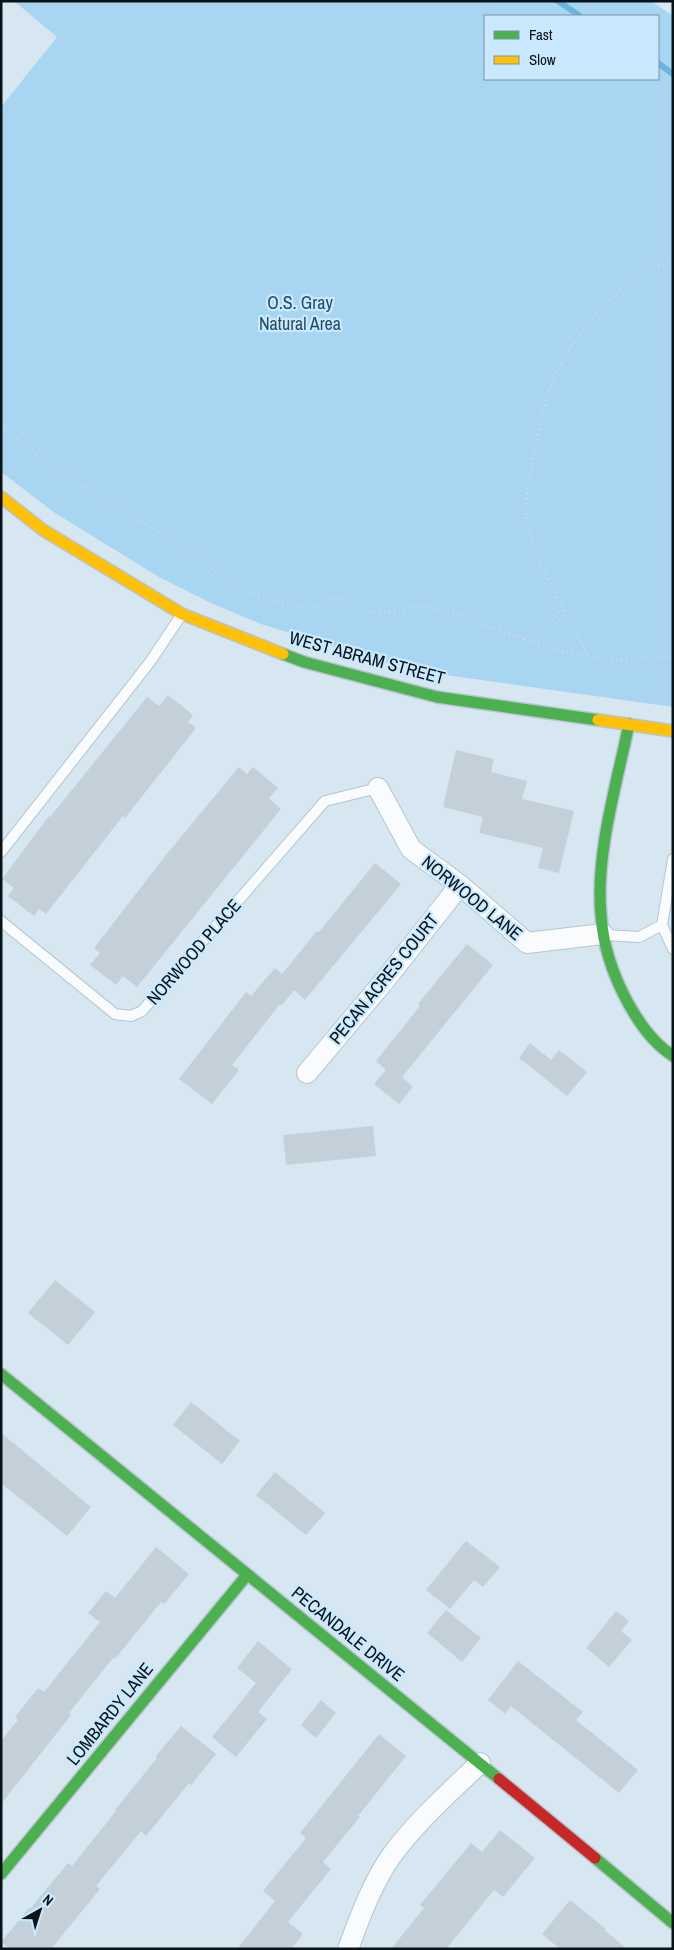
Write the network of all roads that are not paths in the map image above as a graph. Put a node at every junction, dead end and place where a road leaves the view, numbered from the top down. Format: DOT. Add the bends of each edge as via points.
graph roads {
  1 [pos="1,497"];
  2 [pos="182,614"];
  3 [pos="629,724"];
  4 [pos="673,731"];
  5 [pos="378,788"];
  6 [pos="1,852"];
  7 [pos="673,858"];
  8 [pos="460,885"];
  9 [pos="1,921"];
  10 [pos="662,925"];
  11 [pos="603,934"];
  12 [pos="673,949"];
  13 [pos="673,1056"];
  14 [pos="307,1073"];
  15 [pos="1,1374"];
  16 [pos="247,1575"];
  17 [pos="480,1763"];
  18 [pos="1,1874"];
  19 [pos="673,1923"];
  20 [pos="348,1949"];
  1 -- 2 [label="street, WEST ABRAM STREET" via="43,530"];
  2 -- 3 [label="street, WEST ABRAM STREET" via="304,662 438,697"];
  2 -- 6 [label="lane" via="150,662"];
  3 -- 4 [label="street, WEST ABRAM STREET"];
  3 -- 11 [label="street" via="605,848 600,897"];
  5 -- 8 [label="street, NORWOOD LANE" via="411,849"];
  5 -- 9 [label="lane, NORWOOD PLACE" via="325,801 142,1011 132,1016 115,1014"];
  7 -- 10 [label="lane"];
  8 -- 11 [label="street, NORWOOD LANE" via="527,943"];
  8 -- 14 [label="street, PECAN ACRES COURT"];
  10 -- 11 [label="lane" via="639,937"];
  10 -- 12 [label="lane"];
  11 -- 13 [label="street" via="621,989 637,1018 656,1043"];
  15 -- 16 [label="street, PECANDALE DRIVE"];
  16 -- 17 [label="street, PECANDALE DRIVE"];
  16 -- 18 [label="street, LOMBARDY LANE"];
  17 -- 19 [label="street, PECANDALE DRIVE"];
  17 -- 20 [label="street" via="430,1811 392,1855 367,1898"];
}
